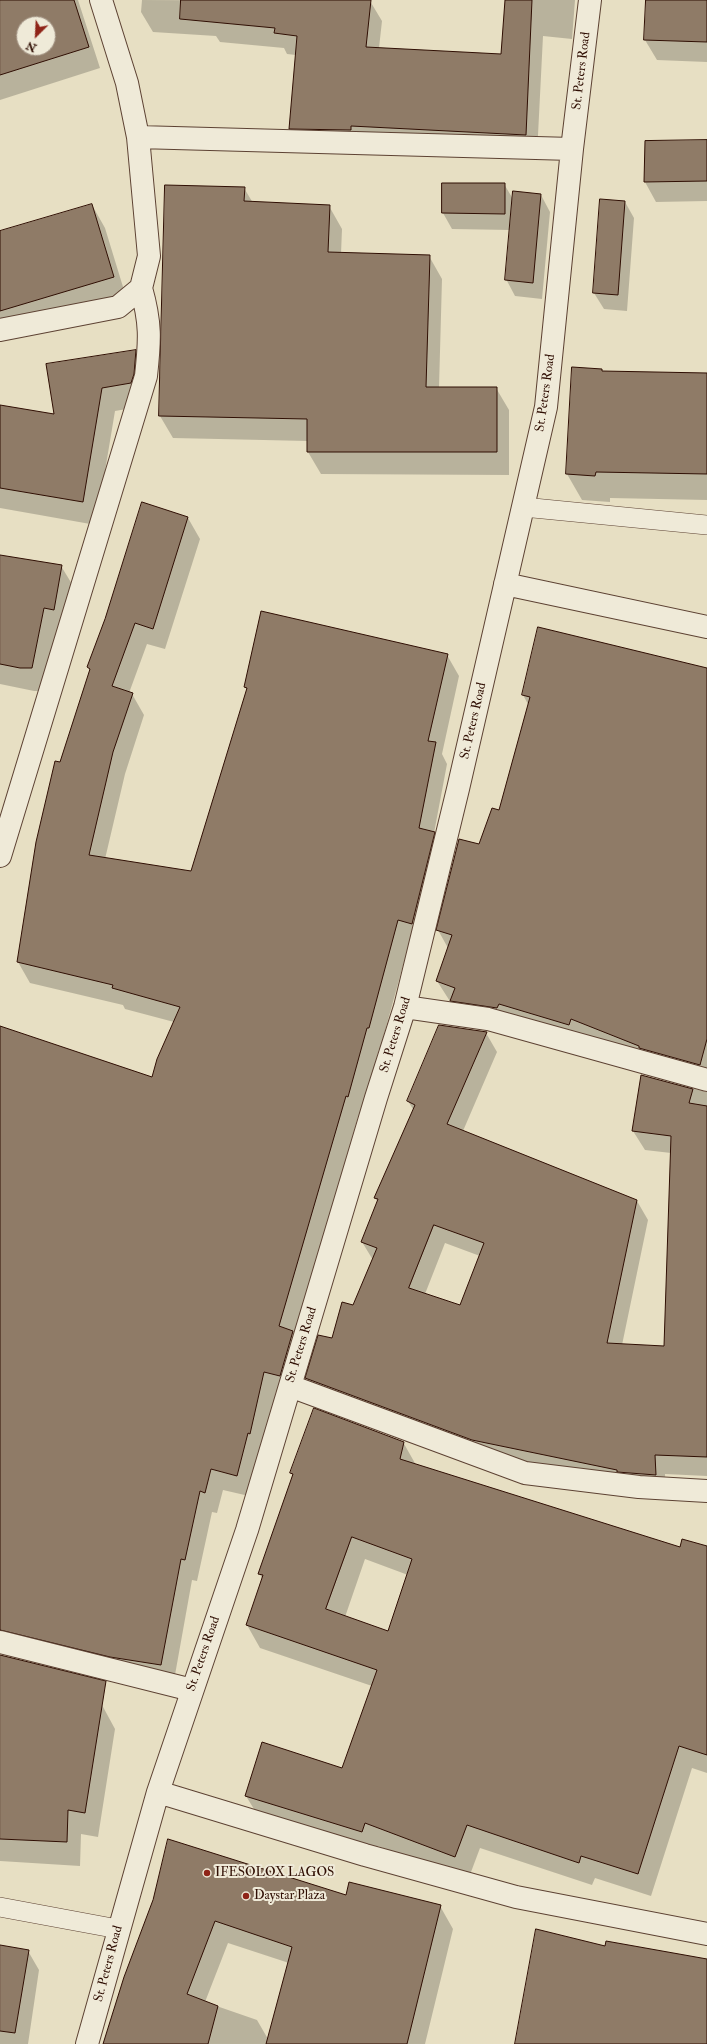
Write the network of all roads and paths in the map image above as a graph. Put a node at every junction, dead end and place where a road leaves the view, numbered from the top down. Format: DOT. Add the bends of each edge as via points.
graph roads {
  1 [pos="101,0"];
  2 [pos="590,0"];
  3 [pos="138,137"];
  4 [pos="572,149"];
  5 [pos="141,288"];
  6 [pos="0,330"];
  7 [pos="523,507"];
  8 [pos="707,525"];
  9 [pos="505,584"];
  10 [pos="707,627"];
  11 [pos="0,856"];
  12 [pos="405,1007"];
  13 [pos="707,1080"];
  14 [pos="290,1386"];
  15 [pos="707,1491"];
  16 [pos="0,1642"];
  17 [pos="192,1690"];
  18 [pos="158,1792"];
  19 [pos="0,1907"];
  20 [pos="118,1929"];
  21 [pos="707,1934"];
  22 [pos="87,2044"];
  1 -- 3 [label="street" via="127,83"];
  2 -- 4 [label="street, St. Peters Road"];
  3 -- 4 [label="street"];
  3 -- 5 [label="street" via="150,256"];
  4 -- 7 [label="street, St. Peters Road" via="546,407"];
  5 -- 6 [label="street" via="118,307"];
  5 -- 11 [label="street" via="148,313 150,342 146,376"];
  7 -- 8 [label="lane"];
  7 -- 9 [label="street, St. Peters Road"];
  9 -- 10 [label="street"];
  9 -- 12 [label="street, St. Peters Road"];
  12 -- 13 [label="street" via="488,1019"];
  12 -- 14 [label="street, St. Peters Road"];
  14 -- 15 [label="street" via="525,1473 639,1487"];
  14 -- 17 [label="street, St. Peters Road" via="246,1530"];
  16 -- 17 [label="street"];
  17 -- 18 [label="street, St. Peters Road"];
  18 -- 20 [label="street, St. Peters Road"];
  18 -- 21 [label="street" via="365,1855 516,1897"];
  19 -- 20 [label="lane"];
  20 -- 22 [label="street, St. Peters Road"];
}
